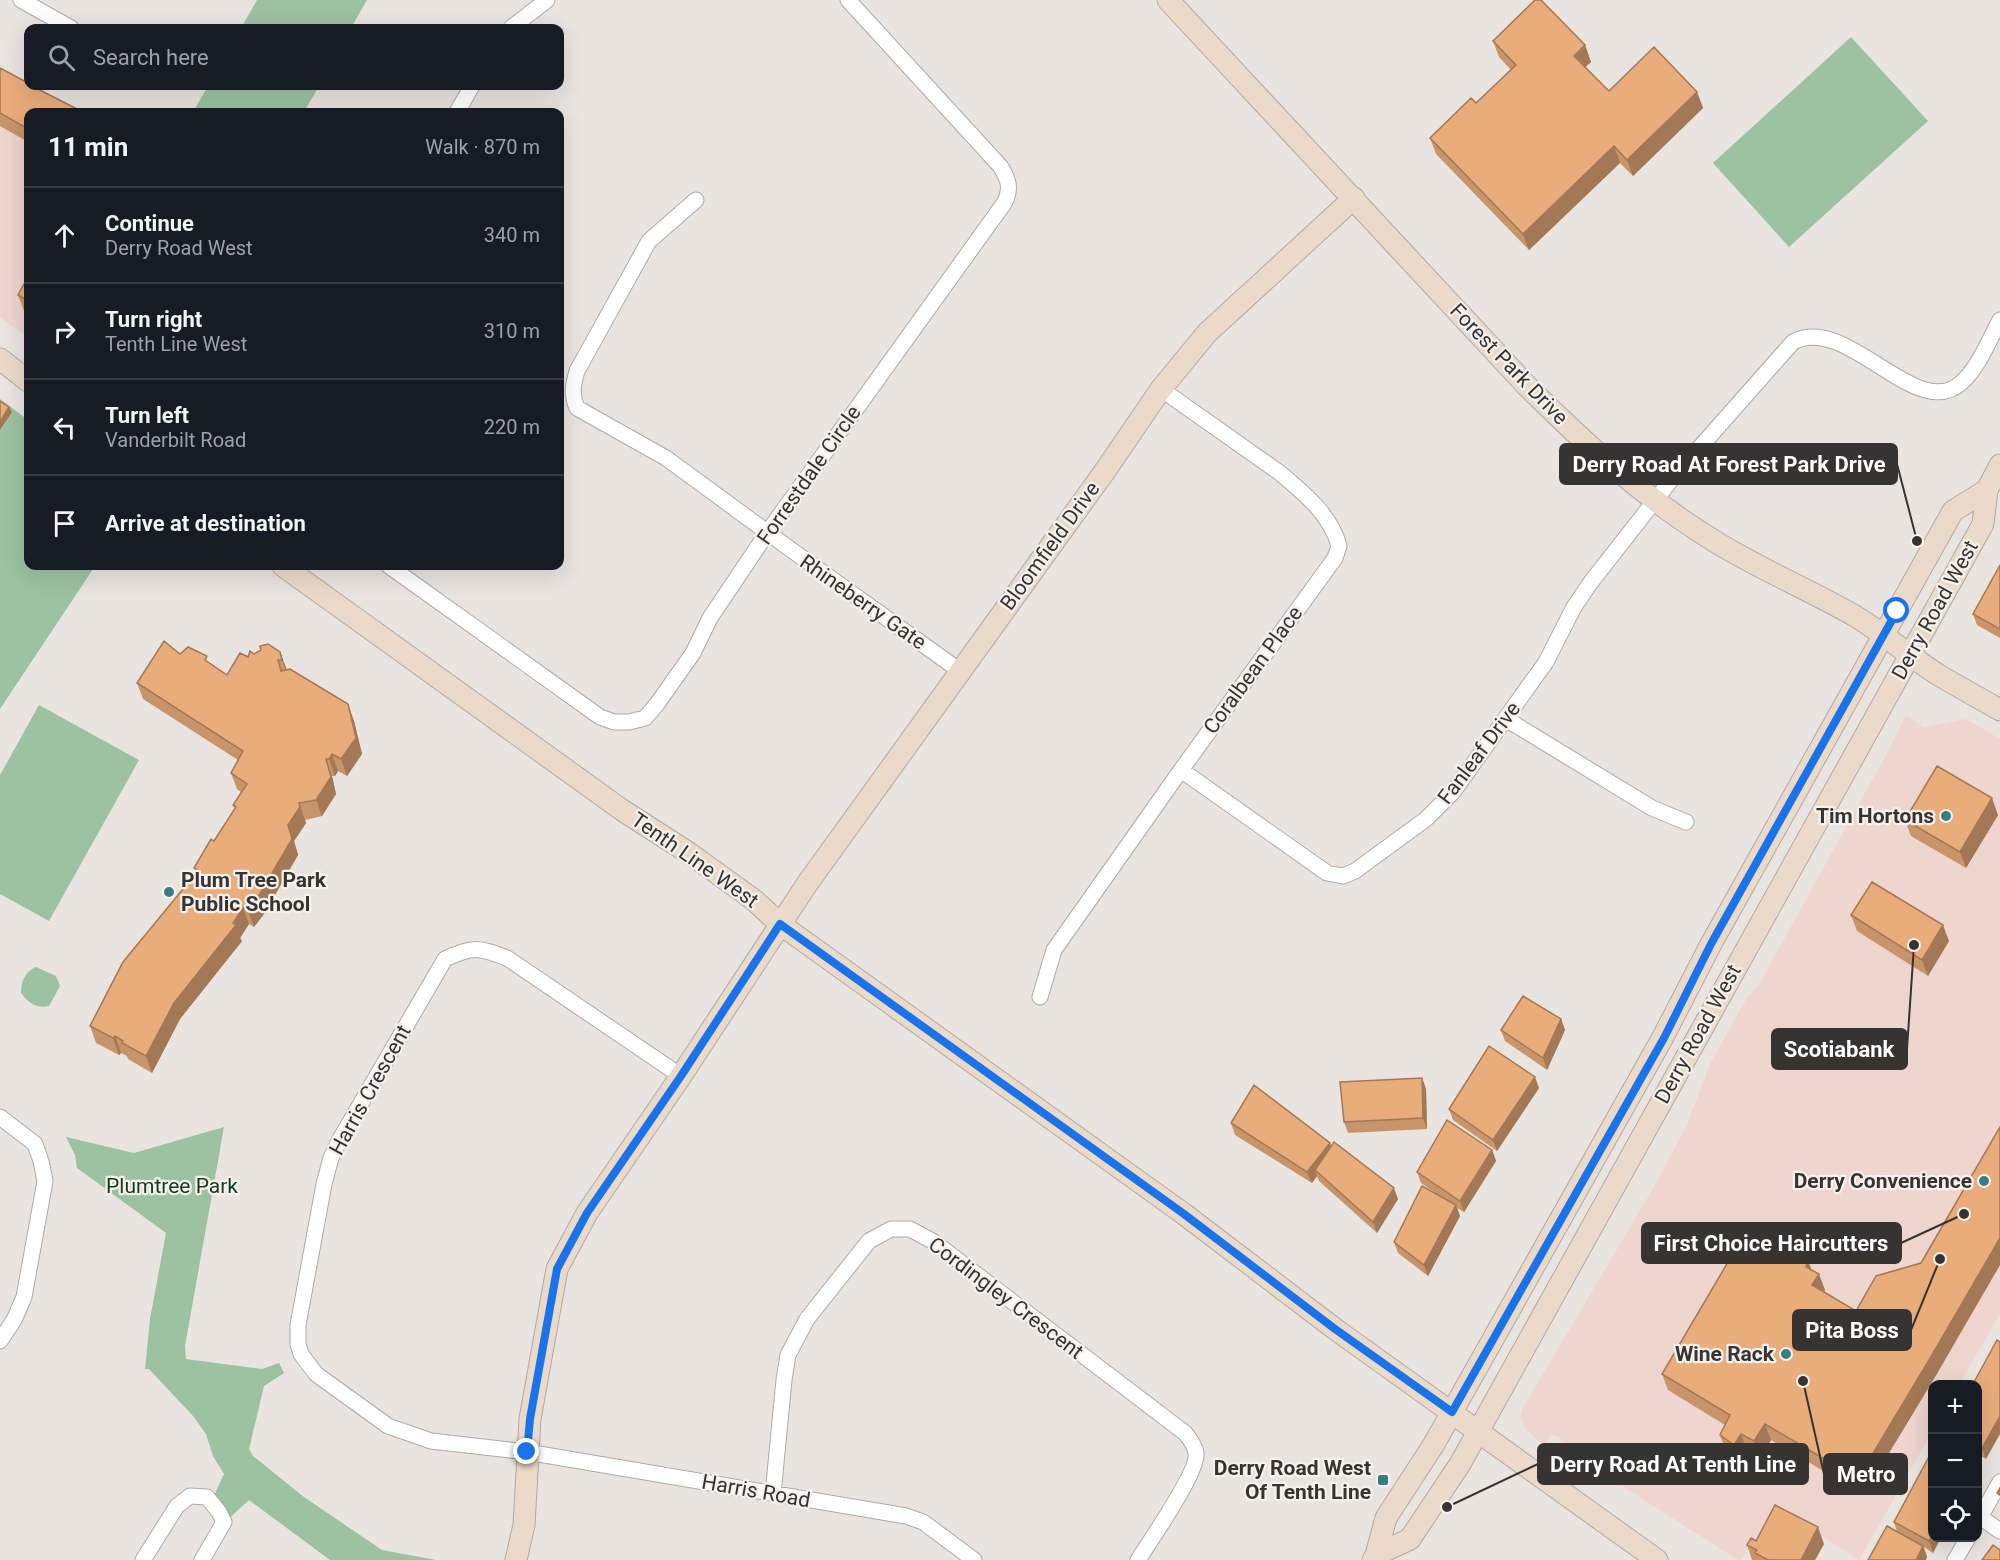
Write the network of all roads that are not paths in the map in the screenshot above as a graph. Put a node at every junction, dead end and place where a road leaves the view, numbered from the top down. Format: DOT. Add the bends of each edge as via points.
graph roads {
  1 [pos="21,0"];
  2 [pos="548,0"];
  3 [pos="848,0"];
  4 [pos="1168,0"];
  5 [pos="64,24"];
  6 [pos="516,24"];
  7 [pos="470,90"];
  8 [pos="459,108"];
  9 [pos="1354,198"];
  10 [pos="696,200"];
  11 [pos="2000,320"];
  12 [pos="0,359"];
  13 [pos="24,378"];
  14 [pos="1161,389"];
  15 [pos="2000,465"];
  16 [pos="1987,490"];
  17 [pos="1654,501"];
  18 [pos="767,532"];
  19 [pos="289,570"];
  20 [pos="395,570"];
  21 [pos="1883,636"];
  22 [pos="1910,655"];
  23 [pos="960,670"];
  24 [pos="2000,710"];
  25 [pos="1506,719"];
  26 [pos="1181,770"];
  27 [pos="1686,822"];
  28 [pos="780,924"];
  29 [pos="1040,997"];
  30 [pos="681,1076"];
  31 [pos="0,1117"];
  32 [pos="0,1341"];
  33 [pos="1452,1412"];
  34 [pos="1479,1431"];
  35 [pos="527,1452"];
  36 [pos="2000,1482"];
  37 [pos="773,1494"];
  38 [pos="1982,1514"];
  39 [pos="1982,1521"];
  40 [pos="2000,1531"];
  41 [pos="1966,1542"];
  42 [pos="1375,1557"];
  43 [pos="143,1560"];
  44 [pos="202,1560"];
  45 [pos="516,1560"];
  46 [pos="974,1560"];
  47 [pos="1138,1560"];
  48 [pos="1657,1560"];
  49 [pos="1956,1560"];
  1 -- 5 [label="street"];
  2 -- 6 [label="street"];
  3 -- 18 [label="street, Forrestdale Circle" via="1001,167 1010,190"];
  4 -- 9 [label="street, Forest Park Drive"];
  7 -- 8 [label="street"];
  9 -- 14 [label="street, Bloomfield Drive" via="1207,333"];
  9 -- 17 [label="street, Forest Park Drive" via="1526,385 1615,470"];
  10 -- 18 [label="street, Rhineberry Gate" via="649,241 578,371 572,397 577,408 666,458"];
  11 -- 17 [label="street, Fanleaf Drive" via="1969,374 1955,388 1938,392 1921,389 1833,340 1800,338 1784,351"];
  12 -- 13 [label="street"];
  14 -- 23 [label="street, Bloomfield Drive"];
  14 -- 26 [label="street, Coralbean Place" via="1296,487 1330,522 1339,546 1335,558"];
  15 -- 16 [label="street, Derry Road West"];
  16 -- 21 [label="street, Derry Road West" via="1953,511"];
  16 -- 22 [label="street, Derry Road West" via="1983,524"];
  17 -- 21 [label="street, Forest Park Drive" via="1711,539 1856,617"];
  17 -- 25 [label="street, Fanleaf Drive" via="1585,590 1546,662"];
  18 -- 20 [label="street, Forrestdale Circle" via="657,704 645,718 629,722 600,717"];
  18 -- 23 [label="street, Rhineberry Gate"];
  19 -- 28 [label="street, Tenth Line West" via="622,810 745,893"];
  21 -- 22 [label="street, Forest Park Drive"];
  21 -- 33 [label="street, Derry Road West" via="1711,944 1664,1038"];
  22 -- 24 [label="street, Forest Park Drive"];
  22 -- 34 [label="street, Derry Road West"];
  23 -- 28 [label="street, Bloomfield Drive"];
  25 -- 26 [label="street, Fanleaf Drive" via="1453,792 1426,819 1343,876 1327,873"];
  25 -- 27 [label="street" via="1652,808"];
  26 -- 29 [label="street, Coralbean Place" via="1054,950"];
  28 -- 30 [label="street, Bloomfield Drive"];
  28 -- 33 [label="street, Tenth Line West"];
  30 -- 35 [label="street, Bloomfield Drive" via="587,1213 557,1269"];
  30 -- 35 [label="street, Harris Crescent" via="507,958 482,948 463,951 445,959 331,1158 298,1325 301,1354 316,1374 388,1426 431,1441"];
  31 -- 32 [label="street" via="34,1144 45,1180 24,1297"];
  33 -- 34 [label="street, Tenth Line West"];
  33 -- 42 [label="street, Derry Road West" via="1386,1518"];
  34 -- 42 [label="street, Derry Road West" via="1410,1539"];
  34 -- 48 [label="street, Tenth Line West"];
  35 -- 37 [label="street, Harris Road"];
  35 -- 45 [label="street, Bloomfield Drive" via="524,1525"];
  36 -- 38 [label="street"];
  37 -- 46 [label="street, Harris Road" via="906,1516 923,1522"];
  37 -- 47 [label="street, Cordingley Crescent" via="788,1355 807,1319 869,1241 891,1229 910,1229 934,1242 1192,1442 1197,1455 1189,1478"];
  39 -- 40 [label="street"];
  41 -- 49 [label="street"];
  43 -- 44 [label="street" via="177,1506 190,1496 207,1497 224,1522"];
}
